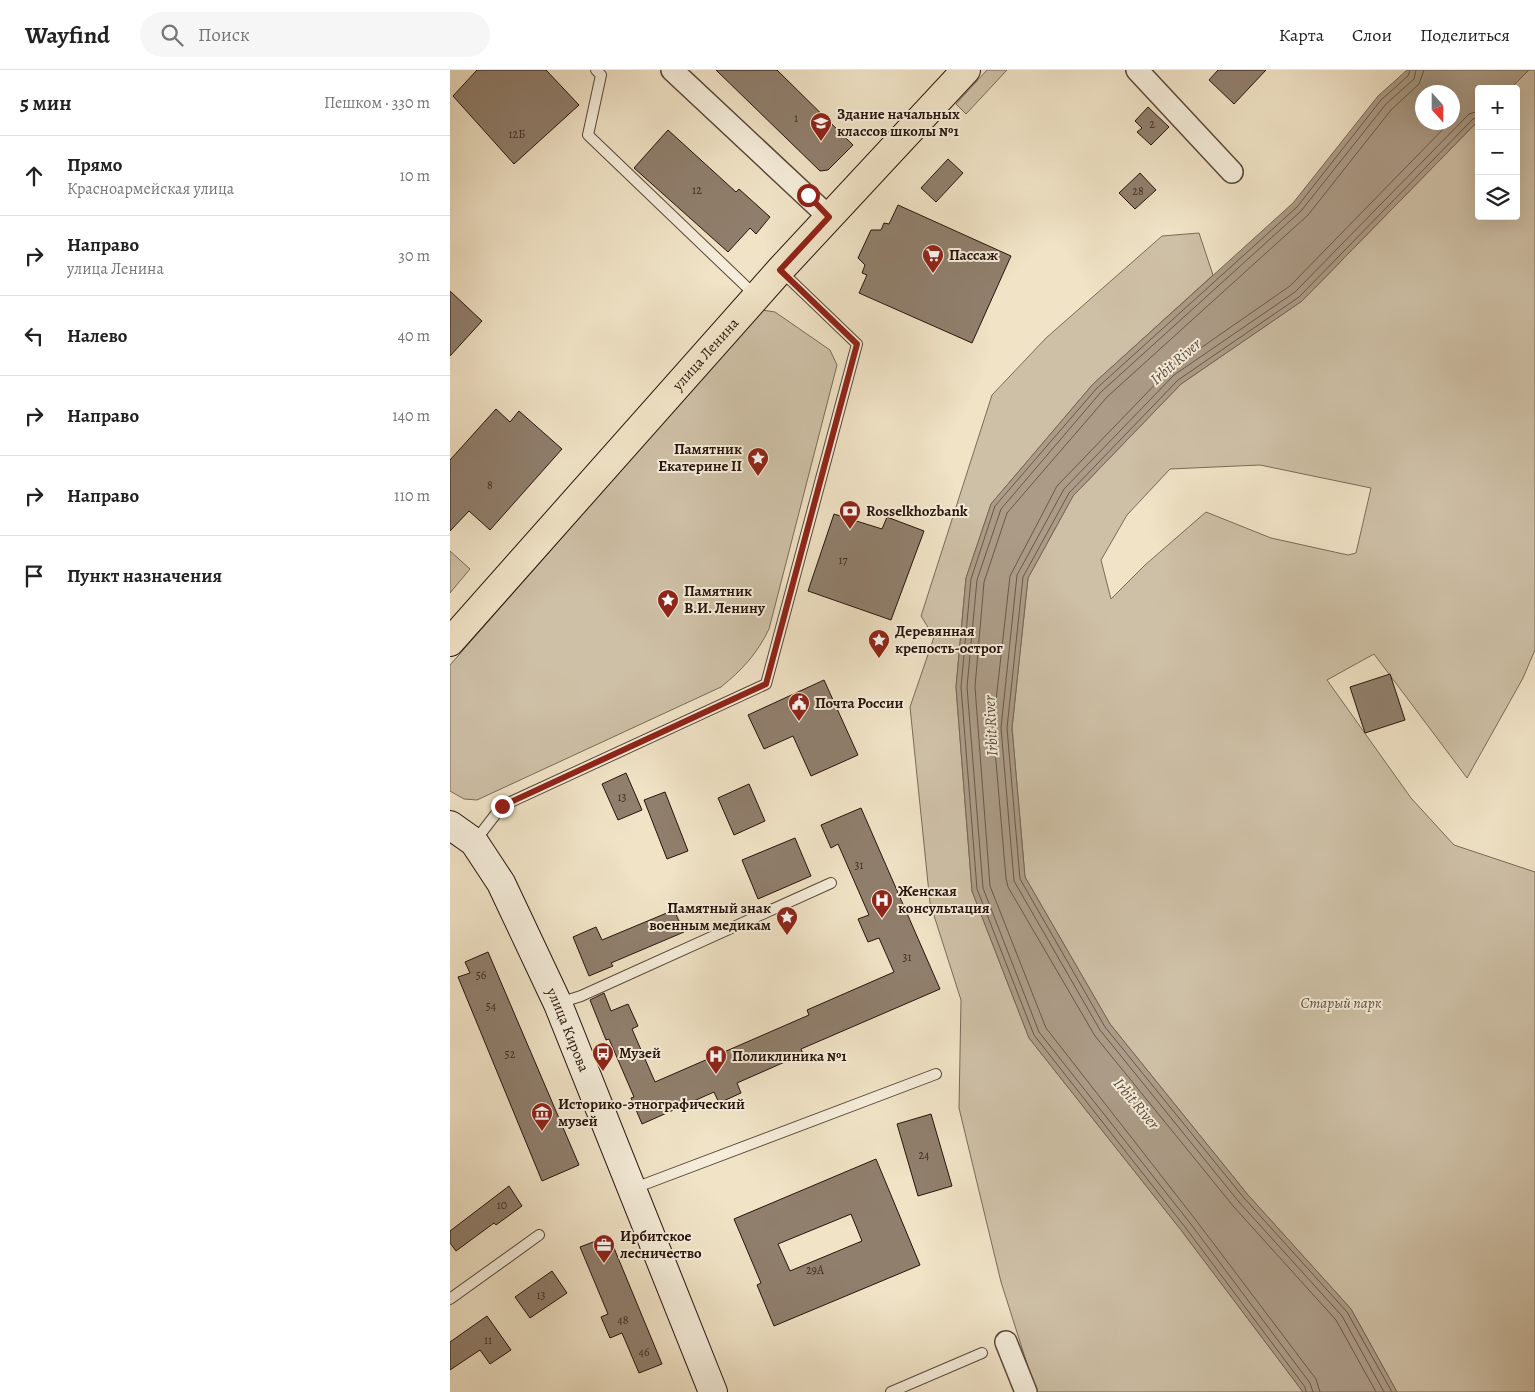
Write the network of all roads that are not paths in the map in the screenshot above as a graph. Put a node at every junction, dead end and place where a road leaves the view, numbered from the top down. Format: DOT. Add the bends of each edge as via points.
graph roads {
  1 [pos="596,70"];
  2 [pos="672,70"];
  3 [pos="966,70"];
  4 [pos="1137,70"];
  5 [pos="1232,172"];
  6 [pos="829,217"];
  7 [pos="780,270"];
  8 [pos="757,297"];
  9 [pos="450,642"];
  10 [pos="450,824"];
  11 [pos="474,842"];
  12 [pos="832,883"];
  13 [pos="558,1004"];
  14 [pos="936,1074"];
  15 [pos="632,1190"];
  16 [pos="539,1235"];
  17 [pos="450,1299"];
  18 [pos="1006,1342"];
  19 [pos="982,1353"];
  20 [pos="713,1392"];
  21 [pos="891,1392"];
  22 [pos="1026,1392"];
  1 -- 8 [label="lane" via="601,75 588,135"];
  2 -- 6 [label="street"];
  3 -- 6 [label="main road, улица Ленина"];
  4 -- 5 [label="street"];
  6 -- 7 [label="main road, улица Ленина"];
  7 -- 8 [label="main road, улица Ленина"];
  7 -- 11 [label="lane" via="857,344 766,684 502,806"];
  8 -- 9 [label="main road, улица Ленина"];
  10 -- 11 [label="street, улица Кирова"];
  11 -- 13 [label="street, улица Кирова" via="501,884"];
  12 -- 13 [label="lane"];
  13 -- 15 [label="street, улица Кирова"];
  14 -- 15 [label="lane"];
  15 -- 20 [label="street, улица Кирова"];
  16 -- 17 [label="lane"];
  18 -- 22 [label="street"];
  19 -- 21 [label="lane"];
}
